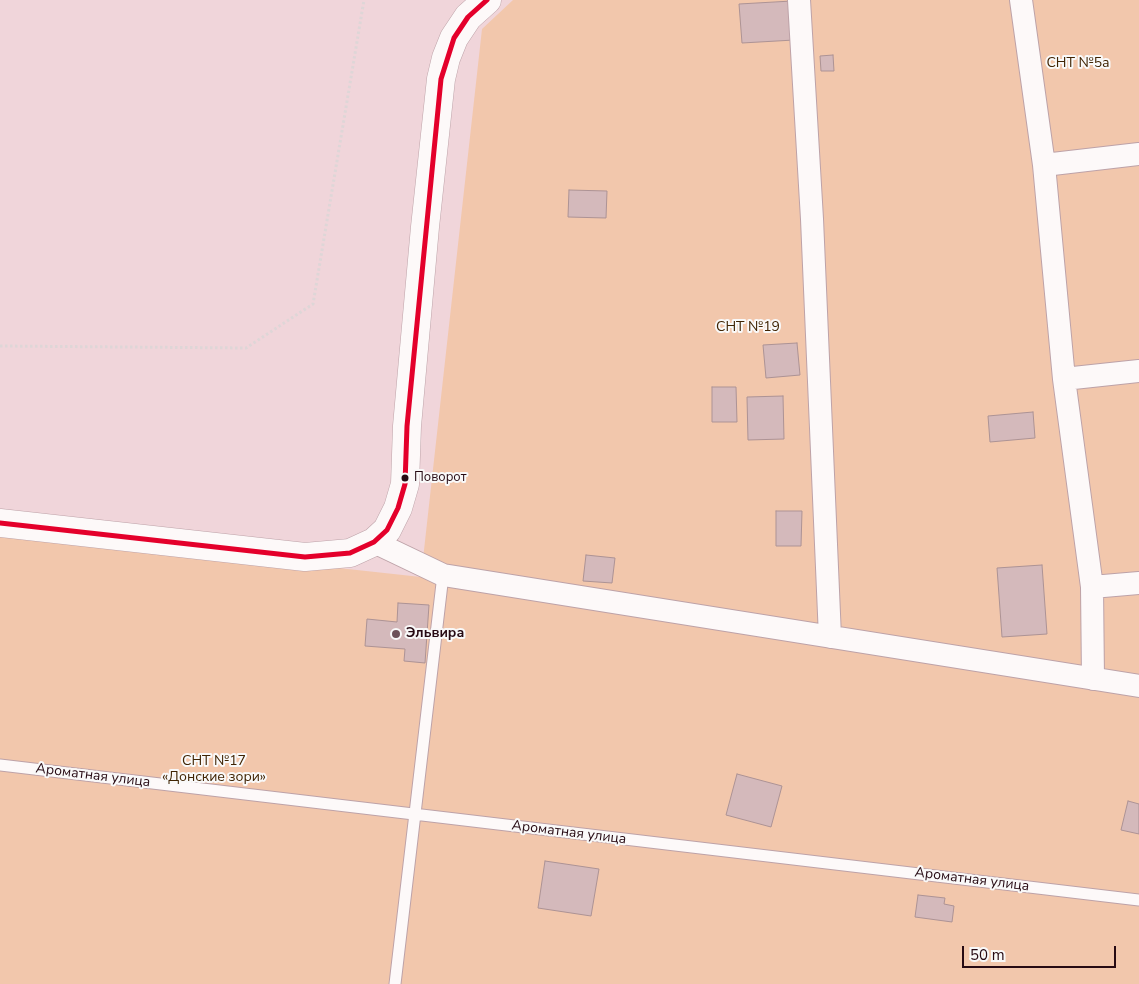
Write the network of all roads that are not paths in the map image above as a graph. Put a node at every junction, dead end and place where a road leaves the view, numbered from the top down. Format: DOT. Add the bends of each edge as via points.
graph roads {
  1 [pos="486,0"];
  2 [pos="799,0"];
  3 [pos="1021,0"];
  4 [pos="1139,154"];
  5 [pos="1044,165"];
  6 [pos="1139,371"];
  7 [pos="1064,379"];
  8 [pos="0,523"];
  9 [pos="374,542"];
  10 [pos="443,575"];
  11 [pos="1139,583"];
  12 [pos="1092,587"];
  13 [pos="830,637"];
  14 [pos="1094,679"];
  15 [pos="1139,686"];
  16 [pos="0,765"];
  17 [pos="415,814"];
  18 [pos="1139,900"];
  19 [pos="395,984"];
  1 -- 9 [label="main road" via="468,17 454,38 441,79 407,426 405,484 387,530"];
  2 -- 13 [label="street"];
  3 -- 5 [label="street"];
  4 -- 5 [label="street"];
  5 -- 7 [label="street"];
  6 -- 7 [label="street"];
  7 -- 12 [label="street"];
  8 -- 9 [label="main road" via="305,558 350,553"];
  9 -- 10 [label="street"];
  10 -- 13 [label="street"];
  10 -- 17 [label="lane"];
  11 -- 12 [label="street"];
  12 -- 14 [label="street"];
  13 -- 14 [label="street"];
  14 -- 15 [label="street"];
  16 -- 17 [label="lane, Ароматная улица"];
  17 -- 18 [label="lane, Ароматная улица"];
  17 -- 19 [label="lane"];
}
